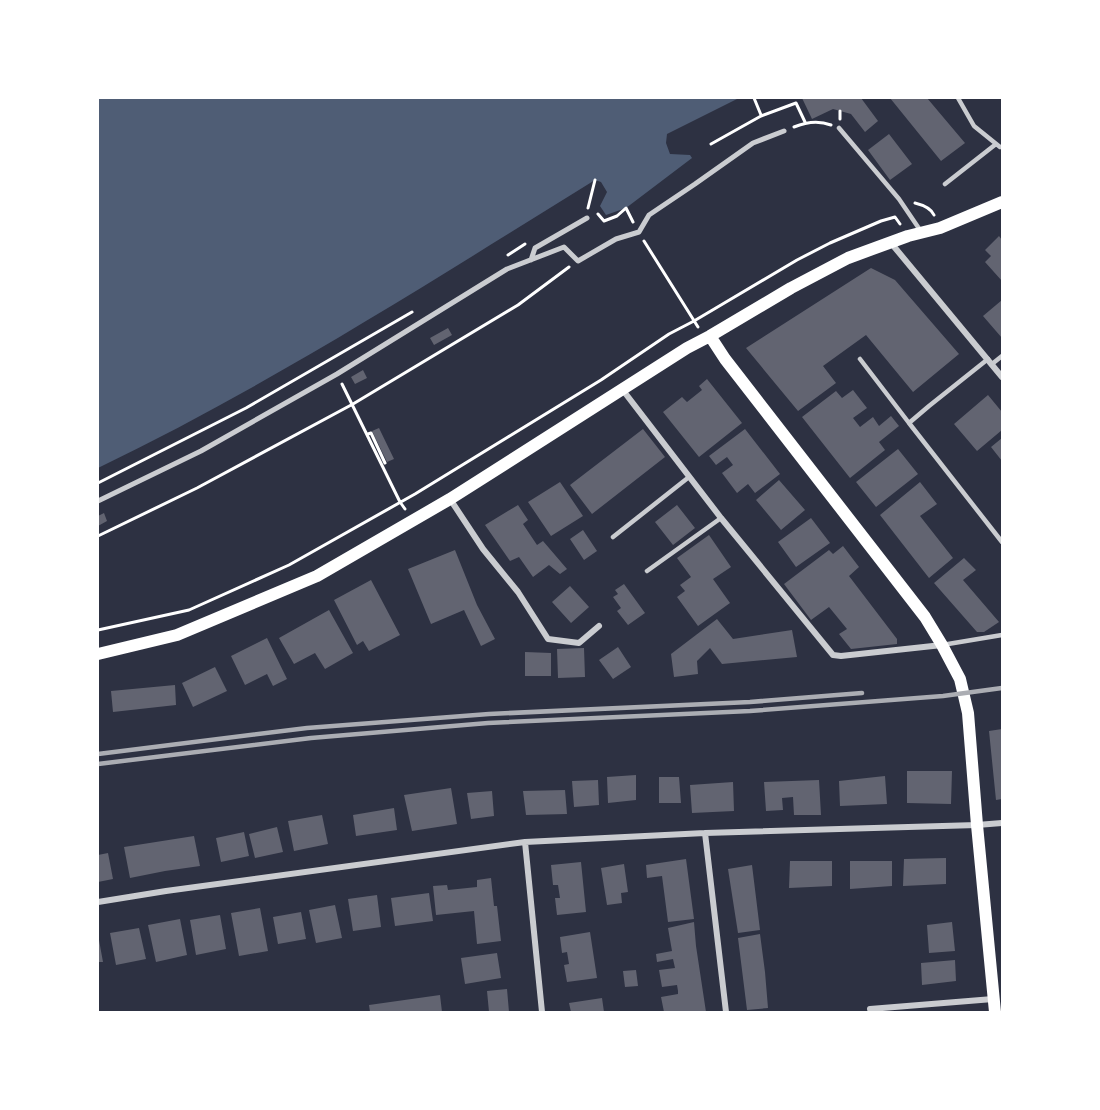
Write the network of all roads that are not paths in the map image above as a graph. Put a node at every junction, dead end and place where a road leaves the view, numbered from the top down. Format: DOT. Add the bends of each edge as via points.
graph roads {
  1 [pos="958,98"];
  2 [pos="839,128"];
  3 [pos="784,131"];
  4 [pos="996,144"];
  5 [pos="1002,147"];
  6 [pos="945,183"];
  7 [pos="1002,202"];
  8 [pos="587,218"];
  9 [pos="921,232"];
  10 [pos="891,243"];
  11 [pos="531,260"];
  12 [pos="710,336"];
  13 [pos="1002,356"];
  14 [pos="860,359"];
  15 [pos="990,362"];
  16 [pos="1002,377"];
  17 [pos="622,389"];
  18 [pos="909,423"];
  19 [pos="689,477"];
  20 [pos="450,499"];
  21 [pos="98,501"];
  22 [pos="721,518"];
  23 [pos="613,537"];
  24 [pos="1002,542"];
  25 [pos="647,571"];
  26 [pos="599,626"];
  27 [pos="1002,635"];
  28 [pos="942,645"];
  29 [pos="98,654"];
  30 [pos="1002,823"];
  31 [pos="977,825"];
  32 [pos="705,833"];
  33 [pos="525,842"];
  34 [pos="98,902"];
  35 [pos="994,999"];
  36 [pos="870,1009"];
  37 [pos="908,1009"];
  38 [pos="542,1012"];
  39 [pos="726,1012"];
  40 [pos="995,1012"];
  1 -- 4 [label="lane" via="974,126"];
  2 -- 9 [label="lane" via="899,199"];
  3 -- 11 [label="street" via="753,142 649,215 639,232 616,238 578,261 564,247"];
  4 -- 5 [label="lane"];
  4 -- 6 [label="lane"];
  7 -- 9 [label="main road"];
  8 -- 11 [label="street" via="535,248"];
  9 -- 10 [label="main road"];
  10 -- 12 [label="main road" via="848,258"];
  10 -- 15 [label="street"];
  11 -- 21 [label="street" via="507,269 337,374 201,451"];
  12 -- 17 [label="main road"];
  12 -- 28 [label="main road" via="925,617"];
  13 -- 15 [label="lane"];
  14 -- 18 [label="lane"];
  15 -- 16 [label="street"];
  15 -- 18 [label="lane"];
  17 -- 19 [label="street"];
  17 -- 20 [label="main road"];
  18 -- 24 [label="lane"];
  19 -- 22 [label="street"];
  19 -- 23 [label="lane"];
  20 -- 26 [label="street" via="548,639 579,643"];
  20 -- 29 [label="main road" via="317,576 177,635"];
  22 -- 25 [label="lane"];
  22 -- 28 [label="street" via="833,655"];
  27 -- 28 [label="lane"];
  28 -- 31 [label="main road" via="960,679 968,713"];
  30 -- 31 [label="street"];
  31 -- 32 [label="street"];
  31 -- 35 [label="main road"];
  32 -- 33 [label="street"];
  32 -- 39 [label="street"];
  33 -- 34 [label="street"];
  33 -- 38 [label="street"];
  35 -- 37 [label="street"];
  35 -- 40 [label="main road"];
  36 -- 37 [label="street"];
}
